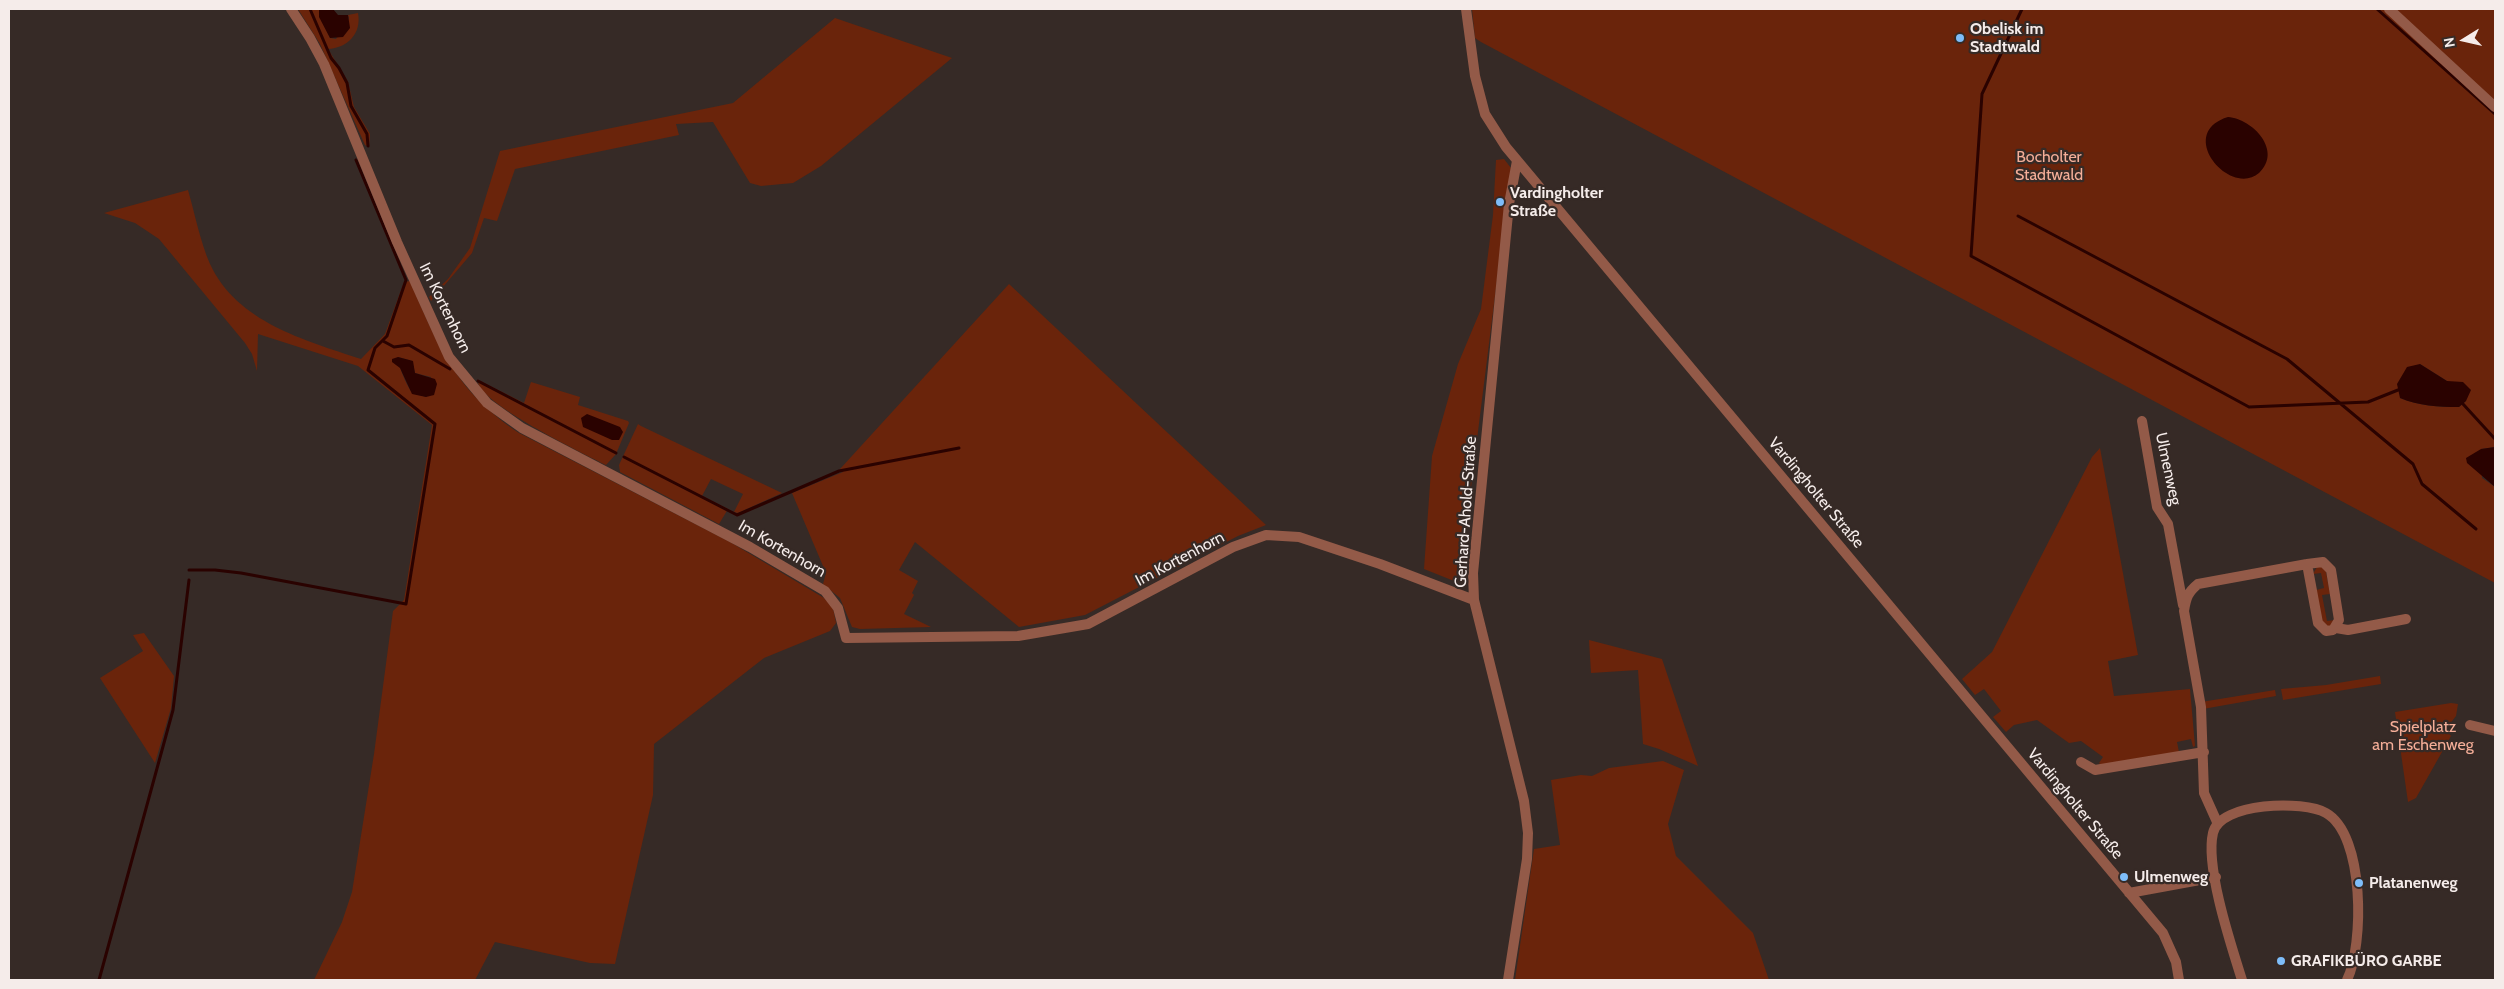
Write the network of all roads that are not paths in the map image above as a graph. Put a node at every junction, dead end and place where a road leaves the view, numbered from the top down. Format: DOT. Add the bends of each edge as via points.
graph roads {
  1 [pos="291,9"];
  2 [pos="1466,9"];
  3 [pos="2389,9"];
  4 [pos="2495,108"];
  5 [pos="1517,161"];
  6 [pos="2142,421"];
  7 [pos="2307,564"];
  8 [pos="1474,600"];
  9 [pos="2184,611"];
  10 [pos="2406,620"];
  11 [pos="2336,628"];
  12 [pos="2470,725"];
  13 [pos="2495,731"];
  14 [pos="2204,752"];
  15 [pos="2081,762"];
  16 [pos="2217,822"];
  17 [pos="2216,877"];
  18 [pos="2129,893"];
  19 [pos="1508,980"];
  20 [pos="2179,980"];
  21 [pos="2242,980"];
  22 [pos="2347,980"];
  1 -- 8 [label="street, Im Kortenhorn" via="324,64 397,242 450,357 488,404 522,428 825,591 838,608 846,638 1018,636 1088,624 1233,547 1266,535 1299,537"];
  2 -- 5 [label="street, Vardingholter Straße" via="1475,76 1486,114"];
  3 -- 4 [label="street"];
  5 -- 8 [label="street, Gerhard-Ahold-Straße" via="1508,213"];
  5 -- 18 [label="street, Vardingholter Straße"];
  6 -- 9 [label="street, Ulmenweg" via="2157,507 2168,524"];
  7 -- 9 [label="street" via="2198,584 2186,597"];
  7 -- 11 [label="street" via="2319,626 2329,632"];
  7 -- 11 [label="street" via="2323,562 2329,566 2339,620"];
  8 -- 19 [label="street, Gerhard-Ahold-Straße" via="1524,801 1528,833 1527,859"];
  9 -- 14 [label="street, Ulmenweg" via="2200,700"];
  10 -- 11 [label="street" via="2348,630"];
  12 -- 13 [label="street"];
  14 -- 15 [label="street" via="2095,770"];
  14 -- 16 [label="street, Ulmenweg" via="2204,793"];
  16 -- 17 [label="street" via="2212,845"];
  16 -- 22 [label="street" via="2243,809 2287,806 2315,809 2337,822 2348,844 2358,898 2357,946"];
  17 -- 18 [label="street"];
  17 -- 21 [label="street"];
  18 -- 20 [label="street, Vardingholter Straße" via="2168,941"];
}
